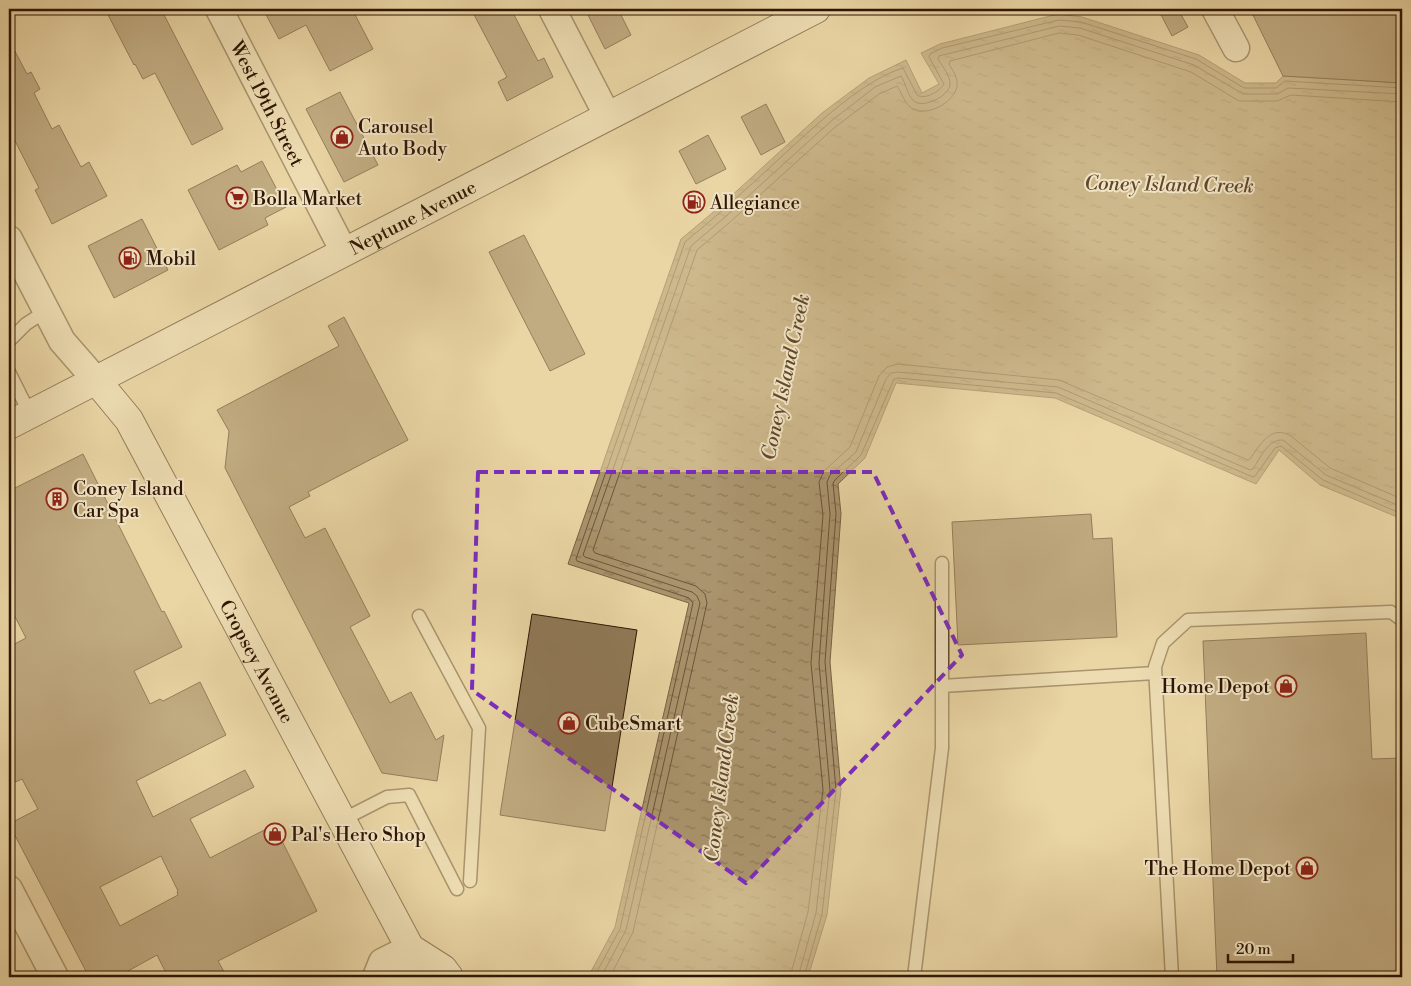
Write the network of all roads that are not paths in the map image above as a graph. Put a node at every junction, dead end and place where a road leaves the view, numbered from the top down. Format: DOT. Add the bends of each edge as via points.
graph roads {
  1 [pos="219,9"];
  2 [pos="552,9"];
  3 [pos="1215,9"];
  4 [pos="800,12"];
  5 [pos="1236,48"];
  6 [pos="607,115"];
  7 [pos="9,239"];
  8 [pos="344,252"];
  9 [pos="16,270"];
  10 [pos="46,311"];
  11 [pos="13,334"];
  12 [pos="9,372"];
  13 [pos="96,380"];
  14 [pos="19,419"];
  15 [pos="942,562"];
  16 [pos="419,616"];
  17 [pos="1402,620"];
  18 [pos="1156,673"];
  19 [pos="942,686"];
  20 [pos="342,820"];
  21 [pos="470,881"];
  22 [pos="9,889"];
  23 [pos="457,890"];
  24 [pos="410,948"];
  25 [pos="55,977"];
  26 [pos="376,977"];
  27 [pos="408,977"];
  28 [pos="450,977"];
  29 [pos="914,977"];
  30 [pos="1172,977"];
  1 -- 8 [label="street, West 19th Street"];
  2 -- 6 [label="street"];
  3 -- 5 [label="street"];
  4 -- 6 [label="main road, Neptune Avenue"];
  6 -- 8 [label="main road, Neptune Avenue"];
  7 -- 9 [label="street"];
  8 -- 13 [label="main road, Neptune Avenue"];
  9 -- 10 [label="street"];
  10 -- 11 [label="lane"];
  10 -- 13 [label="street" via="62,341"];
  12 -- 14 [label="lane"];
  13 -- 14 [label="main road, Neptune Avenue"];
  13 -- 20 [label="main road, Cropsey Avenue" via="129,420"];
  15 -- 19 [label="lane"];
  16 -- 21 [label="lane" via="479,728"];
  17 -- 18 [label="lane" via="1391,612 1188,620 1163,644"];
  18 -- 19 [label="lane"];
  18 -- 30 [label="lane"];
  19 -- 29 [label="lane" via="942,748"];
  20 -- 23 [label="lane" via="387,797 409,795"];
  20 -- 24 [label="main road, Cropsey Avenue"];
  22 -- 25 [label="street"];
  24 -- 26 [label="street" via="382,962"];
  24 -- 27 [label="main road"];
  24 -- 28 [label="main road" via="443,968"];
}
